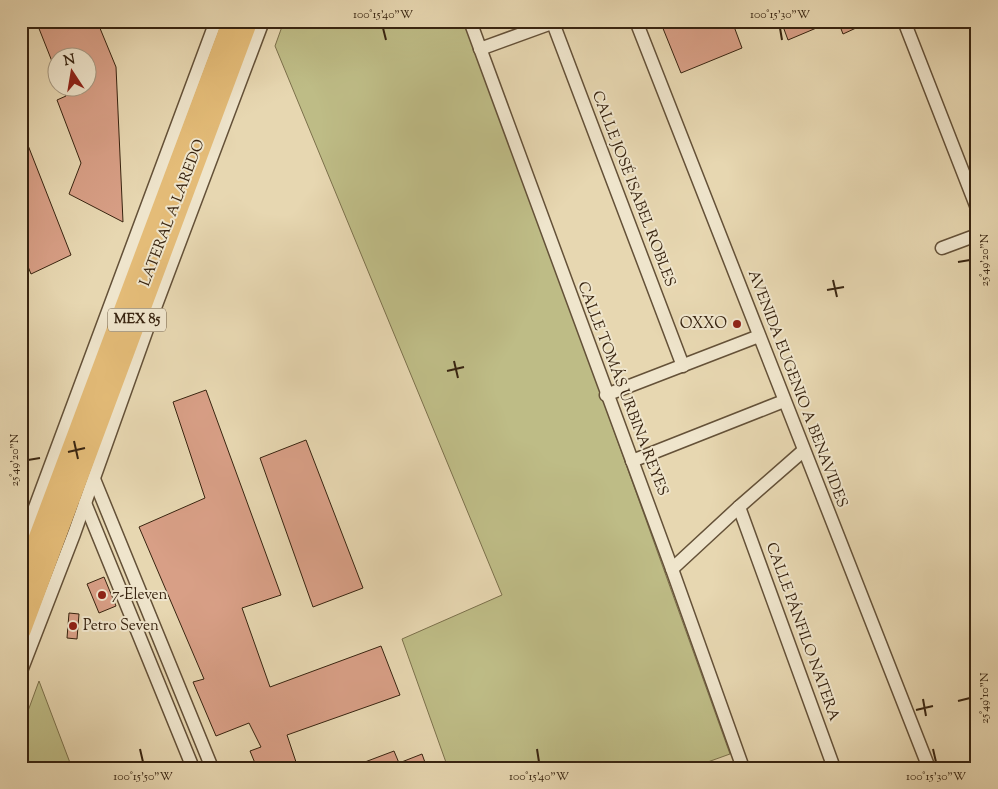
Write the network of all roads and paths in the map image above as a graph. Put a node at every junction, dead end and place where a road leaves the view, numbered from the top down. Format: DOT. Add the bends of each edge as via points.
graph roads {
  1 [pos="216,21"];
  2 [pos="232,21"];
  3 [pos="248,21"];
  4 [pos="264,21"];
  5 [pos="470,21"];
  6 [pos="636,21"];
  7 [pos="904,21"];
  8 [pos="555,22"];
  9 [pos="480,49"];
  10 [pos="977,208"];
  11 [pos="977,235"];
  12 [pos="942,248"];
  13 [pos="759,336"];
  14 [pos="683,366"];
  15 [pos="606,395"];
  16 [pos="784,401"];
  17 [pos="803,451"];
  18 [pos="632,461"];
  19 [pos="94,479"];
  20 [pos="85,503"];
  21 [pos="739,507"];
  22 [pos="21,545"];
  23 [pos="672,569"];
  24 [pos="21,584"];
  25 [pos="21,631"];
  26 [pos="21,671"];
  27 [pos="194,768"];
  28 [pos="212,768"];
  29 [pos="744,768"];
  30 [pos="834,768"];
  31 [pos="928,768"];
  1 -- 22 [label="street, LATERAL A LAREDO"];
  2 -- 24 [label="highway, MEX 85"];
  3 -- 25 [label="highway, MEX 85"];
  4 -- 19 [label="street, LATERAL A LAREDO"];
  5 -- 9 [label="street, CALLE TOMÁS URBINA REYES"];
  6 -- 13 [label="street, AVENIDA EUGENIO A BENAVIDES"];
  7 -- 10 [label="street"];
  8 -- 9 [label="street"];
  8 -- 14 [label="street, CALLE JOSÉ ISABEL ROBLES"];
  9 -- 15 [label="street, CALLE TOMÁS URBINA REYES"];
  11 -- 12 [label="street"];
  13 -- 14 [label="street"];
  13 -- 16 [label="street, AVENIDA EUGENIO A BENAVIDES"];
  14 -- 15 [label="street"];
  15 -- 18 [label="street, CALLE TOMÁS URBINA REYES"];
  16 -- 17 [label="street, AVENIDA EUGENIO A BENAVIDES"];
  16 -- 18 [label="street"];
  17 -- 21 [label="street"];
  17 -- 31 [label="street, AVENIDA EUGENIO A BENAVIDES"];
  18 -- 23 [label="street, CALLE TOMÁS URBINA REYES"];
  19 -- 20 [label="street, LATERAL A LAREDO"];
  19 -- 28 [label="street"];
  20 -- 26 [label="street, LATERAL A LAREDO"];
  20 -- 27 [label="street"];
  21 -- 23 [label="street"];
  21 -- 30 [label="street, CALLE PÁNFILO NATERA"];
  23 -- 29 [label="street, CALLE TOMÁS URBINA REYES"];
}
